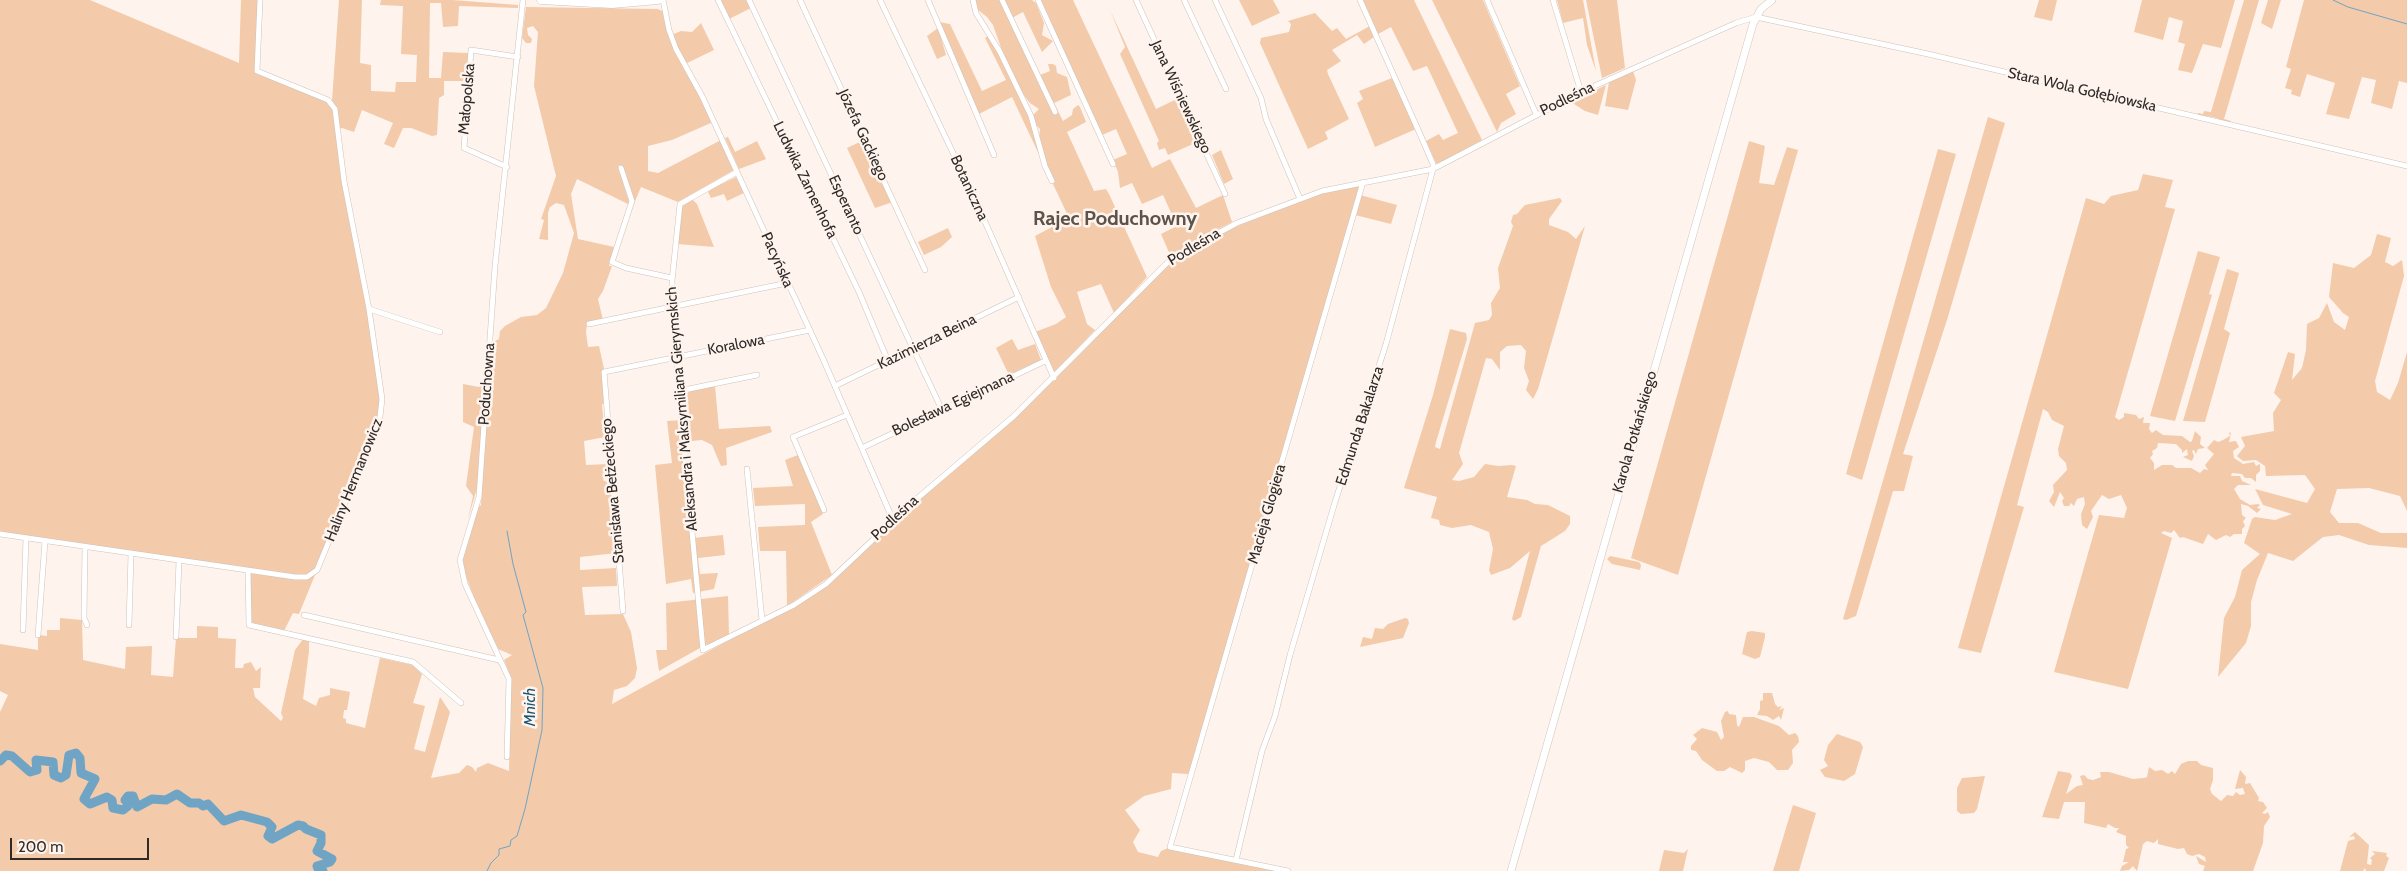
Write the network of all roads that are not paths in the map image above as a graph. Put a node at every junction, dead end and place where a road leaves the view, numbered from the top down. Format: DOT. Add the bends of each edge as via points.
graph roads {
  1 [pos="260,0"];
  2 [pos="523,0"];
  3 [pos="541,0"];
  4 [pos="658,0"];
  5 [pos="663,0"];
  6 [pos="718,0"];
  7 [pos="750,0"];
  8 [pos="800,0"];
  9 [pos="880,0"];
  10 [pos="928,0"];
  11 [pos="973,0"];
  12 [pos="1002,0"];
  13 [pos="1038,0"];
  14 [pos="1136,0"];
  15 [pos="1184,0"];
  16 [pos="1215,0"];
  17 [pos="1360,0"];
  18 [pos="1488,0"];
  19 [pos="1553,0"];
  20 [pos="1772,0"];
  21 [pos="1756,17"];
  22 [pos="518,57"];
  23 [pos="1226,89"];
  24 [pos="1581,92"];
  25 [pos="1055,112"];
  26 [pos="1536,114"];
  27 [pos="994,155"];
  28 [pos="1113,164"];
  29 [pos="2407,166"];
  30 [pos="507,168"];
  31 [pos="621,168"];
  32 [pos="1433,169"];
  33 [pos="737,172"];
  34 [pos="1052,181"];
  35 [pos="1363,182"];
  36 [pos="1225,194"];
  37 [pos="1300,199"];
  38 [pos="925,270"];
  39 [pos="672,278"];
  40 [pos="787,283"];
  41 [pos="1019,297"];
  42 [pos="673,306"];
  43 [pos="369,309"];
  44 [pos="589,324"];
  45 [pos="810,330"];
  46 [pos="440,332"];
  47 [pos="913,348"];
  48 [pos="676,357"];
  49 [pos="888,361"];
  50 [pos="1045,361"];
  51 [pos="604,372"];
  52 [pos="757,375"];
  53 [pos="1054,378"];
  54 [pos="835,386"];
  55 [pos="679,391"];
  56 [pos="942,410"];
  57 [pos="847,415"];
  58 [pos="862,448"];
  59 [pos="747,469"];
  60 [pos="824,510"];
  61 [pos="893,520"];
  62 [pos="0,534"];
  63 [pos="26,538"];
  64 [pos="45,541"];
  65 [pos="85,547"];
  66 [pos="131,554"];
  67 [pos="179,561"];
  68 [pos="248,571"];
  69 [pos="623,611"];
  70 [pos="304,615"];
  71 [pos="762,620"];
  72 [pos="87,625"];
  73 [pos="129,625"];
  74 [pos="23,630"];
  75 [pos="38,635"];
  76 [pos="176,637"];
  77 [pos="703,650"];
  78 [pos="500,660"];
  79 [pos="461,703"];
  80 [pos="507,757"];
  81 [pos="1236,860"];
  82 [pos="1288,871"];
  83 [pos="1511,871"];
  1 -- 43 [label="street, Haliny Hermanowicz" via="257,71 328,100 335,109 344,181"];
  2 -- 22 [label="street, Poduchowna"];
  3 -- 4 [label="main road" via="612,4"];
  5 -- 33 [label="street, Pacyńska" via="676,49"];
  6 -- 49 [label="street, Ludwika Zamenhofa" via="859,292"];
  7 -- 47 [label="street, Esperanto"];
  8 -- 38 [label="street, Józefa Gackiego"];
  9 -- 41 [label="street, Botaniczna"];
  10 -- 27 [label="street"];
  11 -- 34 [label="street" via="976,13 1000,52 1031,116"];
  12 -- 25 [label="street"];
  13 -- 28 [label="street"];
  14 -- 36 [label="street, Jana Wiśniewskiego"];
  15 -- 23 [label="street"];
  16 -- 37 [label="street" via="1261,98 1266,119"];
  17 -- 32 [label="street"];
  18 -- 26 [label="street"];
  19 -- 24 [label="street"];
  20 -- 21 [label="street, Karola Potkańskiego"];
  21 -- 24 [label="street, Podleśna"];
  21 -- 29 [label="street, Stara Wola Gołębiowska"];
  21 -- 83 [label="street, Karola Potkańskiego"];
  22 -- 30 [label="street, Poduchowna"];
  22 -- 30 [label="street, Małopolska" via="472,50 464,148"];
  24 -- 26 [label="street, Podleśna"];
  26 -- 32 [label="street, Podleśna"];
  30 -- 78 [label="street, Poduchowna" via="495,266 479,497 460,560 460,567"];
  31 -- 39 [label="street" via="632,201 612,262"];
  32 -- 35 [label="street, Podleśna"];
  32 -- 81 [label="street, Edmunda Bakalarza" via="1386,344 1335,502 1275,716 1262,751"];
  33 -- 39 [label="street, Aleksandra i Maksymiliana Gierymskich" via="680,204"];
  33 -- 40 [label="street, Pacyńska"];
  35 -- 37 [label="street, Podleśna"];
  35 -- 81 [label="street, Macieja Glogiera" via="1170,847"];
  37 -- 53 [label="street, Podleśna" via="1237,223 1172,258"];
  39 -- 42 [label="street, Aleksandra i Maksymiliana Gierymskich"];
  40 -- 42 [label="street"];
  40 -- 45 [label="street, Pacyńska"];
  41 -- 47 [label="street, Kazimierza Beina"];
  41 -- 50 [label="street, Botaniczna"];
  42 -- 44 [label="street"];
  42 -- 48 [label="street, Aleksandra i Maksymiliana Gierymskich"];
  43 -- 46 [label="street"];
  43 -- 68 [label="street, Haliny Hermanowicz" via="382,408 317,570 302,578"];
  45 -- 48 [label="street, Koralowa"];
  45 -- 54 [label="street, Pacyńska"];
  47 -- 49 [label="street, Kazimierza Beina"];
  47 -- 56 [label="street, Esperanto"];
  48 -- 51 [label="street, Koralowa"];
  48 -- 55 [label="street, Aleksandra i Maksymiliana Gierymskich"];
  49 -- 54 [label="street, Kazimierza Beina"];
  50 -- 53 [label="street, Botaniczna"];
  50 -- 56 [label="street, Bolesława Egiejmana"];
  51 -- 69 [label="street, Stanisława Bełżeckiego"];
  52 -- 55 [label="street"];
  53 -- 61 [label="street, Podleśna"];
  54 -- 57 [label="street, Pacyńska"];
  55 -- 77 [label="street, Aleksandra i Maksymiliana Gierymskich"];
  56 -- 58 [label="street, Bolesława Egiejmana"];
  57 -- 58 [label="street, Pacyńska"];
  57 -- 60 [label="street" via="793,437"];
  58 -- 61 [label="street, Pacyńska"];
  59 -- 71 [label="street"];
  61 -- 71 [label="street, Podleśna" via="826,584 794,605"];
  62 -- 63 [label="street, Haliny Hermanowicz"];
  63 -- 64 [label="street, Haliny Hermanowicz"];
  63 -- 74 [label="street"];
  64 -- 65 [label="street, Haliny Hermanowicz"];
  64 -- 75 [label="street"];
  65 -- 66 [label="street, Haliny Hermanowicz"];
  65 -- 72 [label="street" via="84,618"];
  66 -- 67 [label="street, Haliny Hermanowicz"];
  66 -- 73 [label="street"];
  67 -- 68 [label="street, Haliny Hermanowicz"];
  67 -- 76 [label="street"];
  68 -- 79 [label="street" via="249,625 413,662"];
  70 -- 78 [label="street"];
  71 -- 77 [label="street, Podleśna"];
  78 -- 80 [label="street, Poduchowna" via="509,679"];
  81 -- 82 [label="street"];
}
